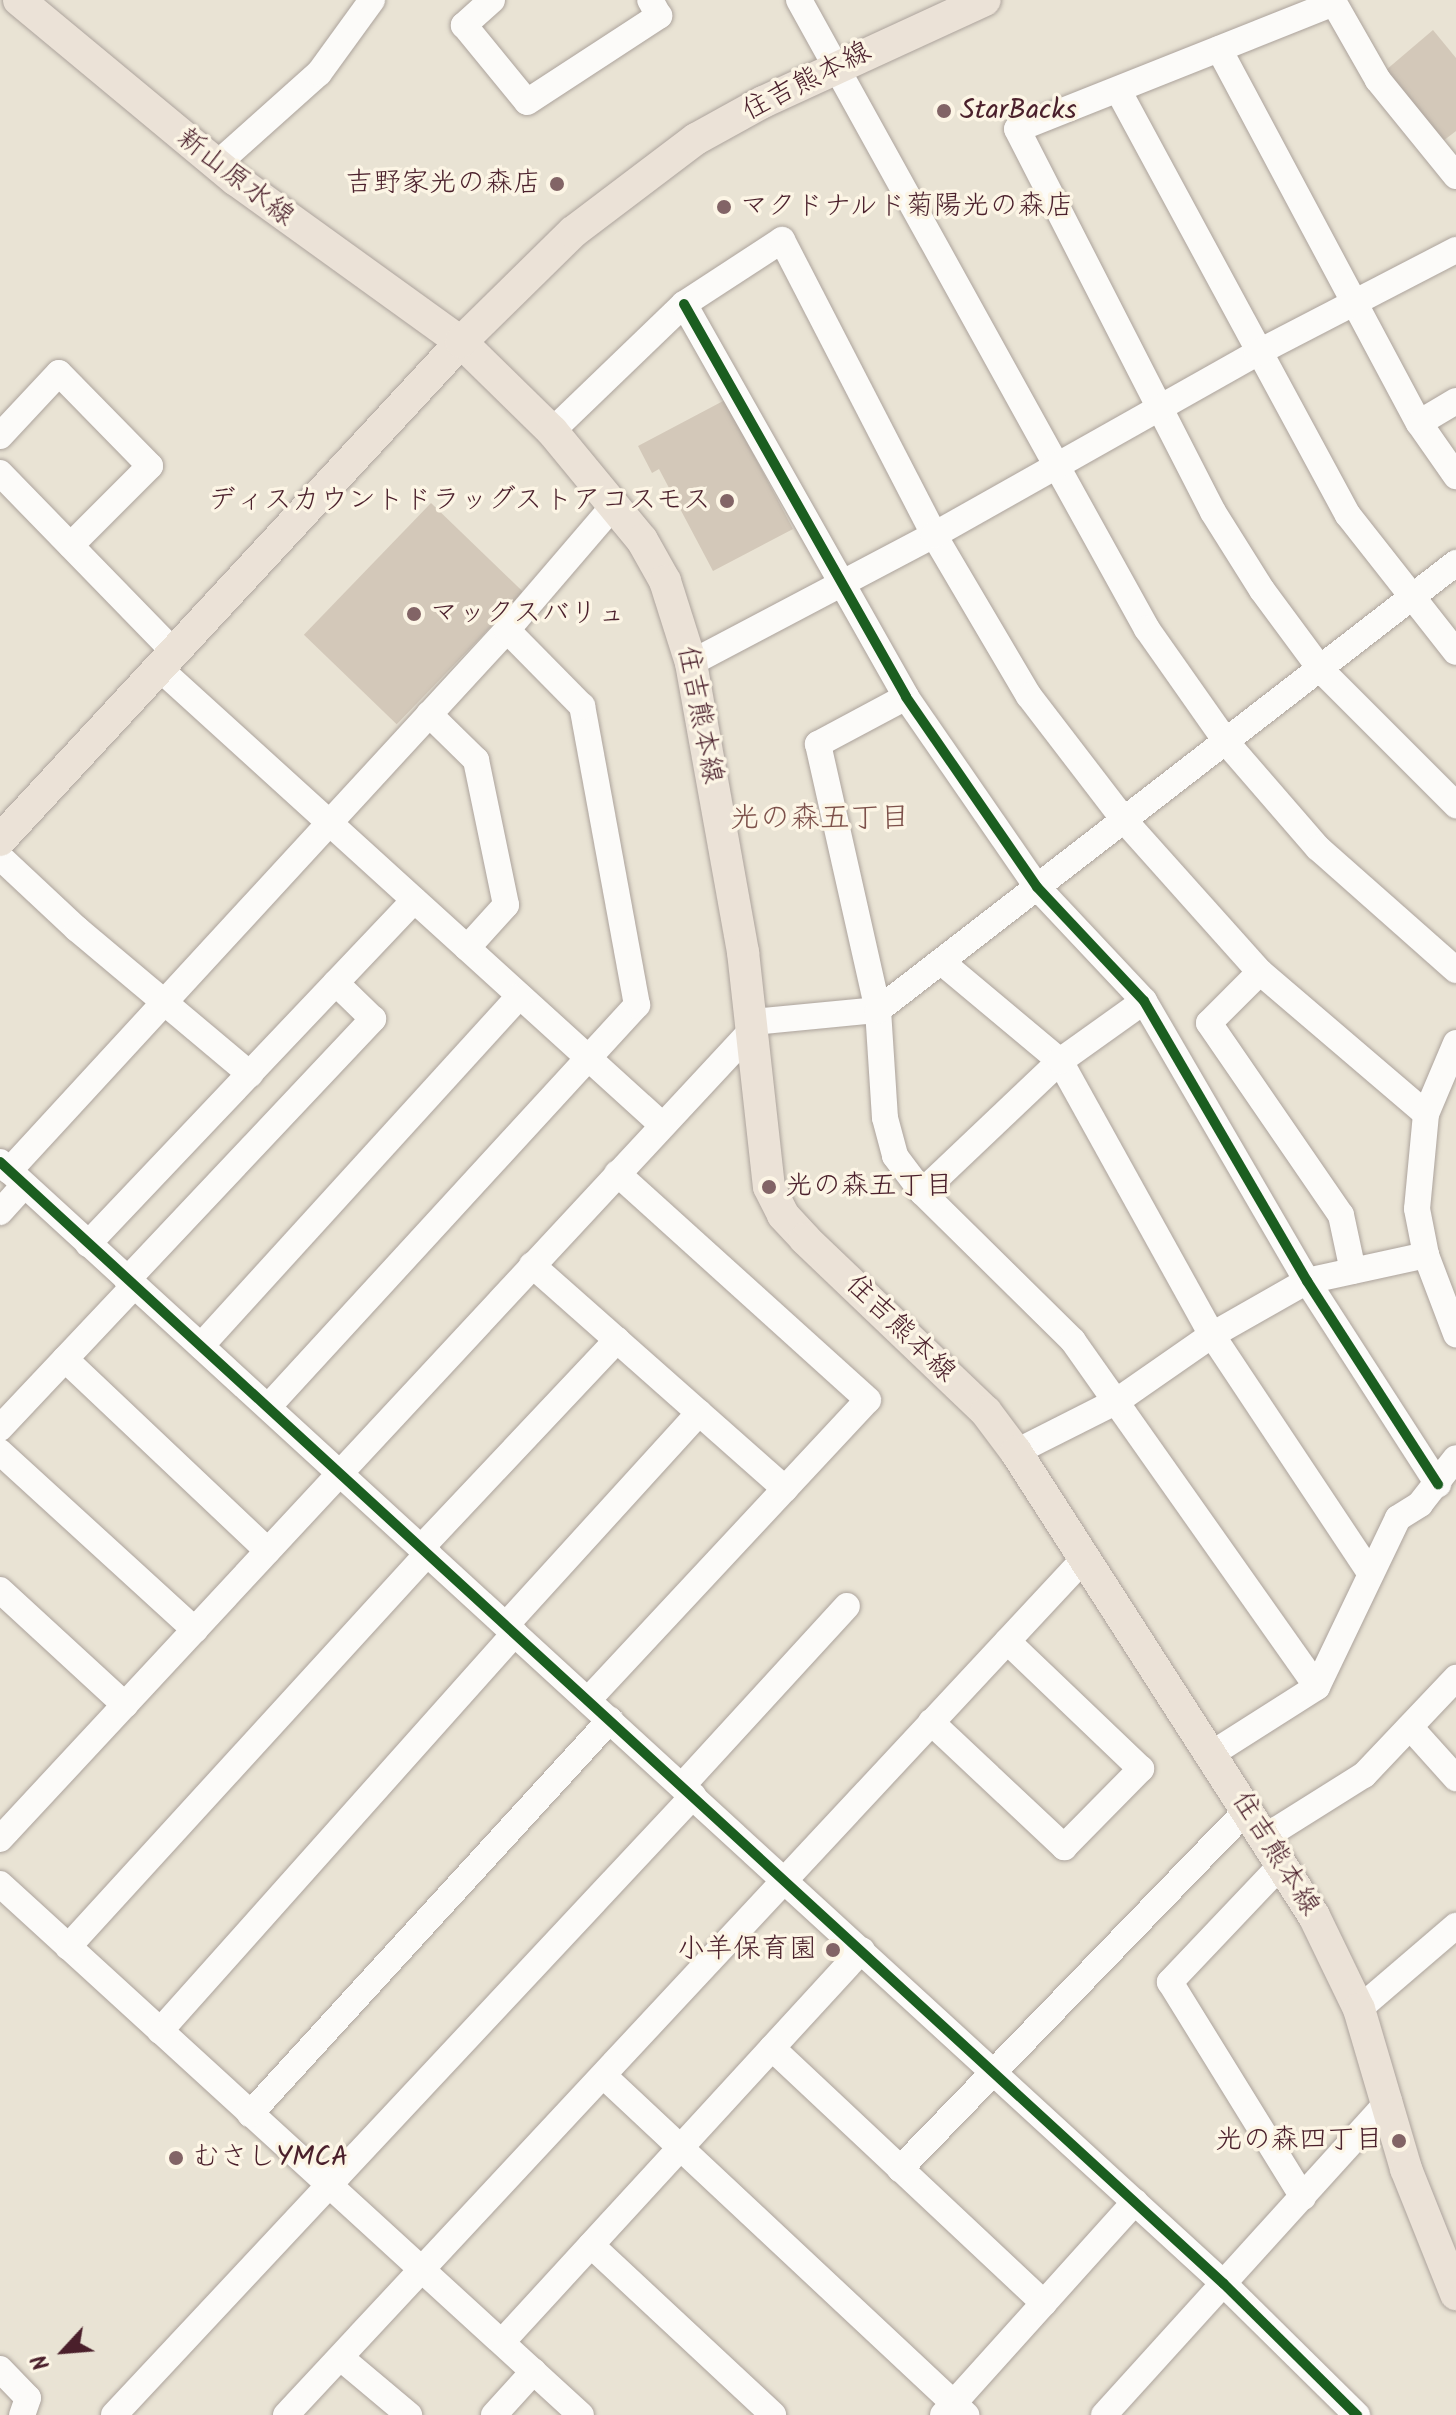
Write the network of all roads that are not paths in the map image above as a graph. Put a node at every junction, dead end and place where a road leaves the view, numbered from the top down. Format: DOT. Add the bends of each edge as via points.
graph roads {
  1 [pos="19,0"];
  2 [pos="372,0"];
  3 [pos="492,0"];
  4 [pos="650,0"];
  5 [pos="799,0"];
  6 [pos="985,0"];
  7 [pos="1219,49"];
  8 [pos="836,64"];
  9 [pos="1118,90"];
  10 [pos="216,165"];
  11 [pos="1456,176"];
  12 [pos="1456,250"];
  13 [pos="1357,303"];
  14 [pos="684,304"];
  15 [pos="461,342"];
  16 [pos="1257,353"];
  17 [pos="1456,401"];
  18 [pos="1160,411"];
  19 [pos="1419,423"];
  20 [pos="552,431"];
  21 [pos="0,436"];
  22 [pos="1055,463"];
  23 [pos="0,473"];
  24 [pos="1456,476"];
  25 [pos="615,504"];
  26 [pos="934,535"];
  27 [pos="71,545"];
  28 [pos="1456,563"];
  29 [pos="840,586"];
  30 [pos="1410,600"];
  31 [pos="507,630"];
  32 [pos="1456,652"];
  33 [pos="166,660"];
  34 [pos="691,663"];
  35 [pos="1322,671"];
  36 [pos="906,697"];
  37 [pos="429,714"];
  38 [pos="1227,743"];
  39 [pos="1456,805"];
  40 [pos="1124,820"];
  41 [pos="328,822"];
  42 [pos="0,840"];
  43 [pos="0,857"];
  44 [pos="1037,887"];
  45 [pos="414,900"];
  46 [pos="467,948"];
  47 [pos="944,964"];
  48 [pos="1456,970"];
  49 [pos="1260,972"];
  50 [pos="336,983"];
  51 [pos="519,996"];
  52 [pos="1144,1001"];
  53 [pos="163,1003"];
  54 [pos="878,1010"];
  55 [pos="753,1025"];
  56 [pos="1456,1043"];
  57 [pos="588,1059"];
  58 [pos="1060,1061"];
  59 [pos="250,1074"];
  60 [pos="1426,1114"];
  61 [pos="661,1124"];
  62 [pos="11,1173"];
  63 [pos="617,1173"];
  64 [pos="922,1192"];
  65 [pos="0,1212"];
  66 [pos="88,1244"];
  67 [pos="1426,1255"];
  68 [pos="532,1265"];
  69 [pos="1353,1271"];
  70 [pos="1307,1281"];
  71 [pos="131,1283"];
  72 [pos="1456,1334"];
  73 [pos="1212,1335"];
  74 [pos="617,1340"];
  75 [pos="201,1346"];
  76 [pos="65,1359"];
  77 [pos="1117,1401"];
  78 [pos="268,1407"];
  79 [pos="699,1413"];
  80 [pos="0,1428"];
  81 [pos="0,1452"];
  82 [pos="1016,1452"];
  83 [pos="1456,1458"];
  84 [pos="340,1473"];
  85 [pos="1438,1484"];
  86 [pos="785,1489"];
  87 [pos="268,1551"];
  88 [pos="425,1551"];
  89 [pos="1085,1558"];
  90 [pos="1369,1571"];
  91 [pos="0,1590"];
  92 [pos="847,1606"];
  93 [pos="511,1629"];
  94 [pos="195,1630"];
  95 [pos="1007,1641"];
  96 [pos="1456,1678"];
  97 [pos="1317,1687"];
  98 [pos="588,1700"];
  99 [pos="125,1705"];
  100 [pos="610,1720"];
  101 [pos="931,1722"];
  102 [pos="1410,1727"];
  103 [pos="1213,1753"];
  104 [pos="1456,1778"];
  105 [pos="688,1791"];
  106 [pos="1248,1809"];
  107 [pos="0,1839"];
  108 [pos="1273,1850"];
  109 [pos="784,1878"];
  110 [pos="0,1884"];
  111 [pos="1456,1926"];
  112 [pos="68,1947"];
  113 [pos="862,1950"];
  114 [pos="1359,2009"];
  115 [pos="160,2031"];
  116 [pos="772,2048"];
  117 [pos="994,2072"];
  118 [pos="605,2077"];
  119 [pos="1389,2101"];
  120 [pos="250,2114"];
  121 [pos="680,2148"];
  122 [pos="900,2169"];
  123 [pos="328,2184"];
  124 [pos="1303,2197"];
  125 [pos="1135,2202"];
  126 [pos="591,2245"];
  127 [pos="424,2271"];
  128 [pos="1224,2284"];
  129 [pos="1456,2294"];
  130 [pos="1044,2303"];
  131 [pos="502,2342"];
  132 [pos="341,2358"];
  133 [pos="0,2369"];
  134 [pos="534,2371"];
  135 [pos="954,2411"];
  136 [pos="22,2415"];
  137 [pos="114,2415"];
  138 [pos="286,2415"];
  139 [pos="409,2415"];
  140 [pos="494,2415"];
  141 [pos="581,2415"];
  142 [pos="773,2415"];
  143 [pos="1104,2415"];
  144 [pos="1357,2415"];
  1 -- 10 [label="main road, 新山原水線"];
  2 -- 10 [label="street" via="319,73"];
  3 -- 4 [label="street" via="464,25 527,102 659,16"];
  5 -- 8 [label="street"];
  6 -- 8 [label="main road, 住吉熊本線"];
  7 -- 9 [label="street"];
  7 -- 11 [label="street" via="1334,3 1378,80"];
  7 -- 13 [label="street"];
  8 -- 15 [label="main road, 住吉熊本線" via="696,139 634,183 573,232"];
  8 -- 22 [label="street"];
  9 -- 16 [label="street"];
  9 -- 18 [label="street" via="1017,129"];
  10 -- 15 [label="main road, 新山原水線"];
  12 -- 13 [label="street"];
  13 -- 16 [label="street"];
  13 -- 19 [label="street"];
  14 -- 20 [label="street"];
  14 -- 26 [label="street" via="782,240"];
  14 -- 29 [label="street"];
  15 -- 20 [label="main road, 住吉熊本線"];
  15 -- 33 [label="main road, 住吉熊本線"];
  16 -- 18 [label="street"];
  16 -- 30 [label="street" via="1348,515"];
  17 -- 19 [label="street"];
  18 -- 22 [label="street"];
  18 -- 35 [label="street" via="1262,590"];
  19 -- 24 [label="street"];
  20 -- 25 [label="main road, 住吉熊本線"];
  21 -- 27 [label="street" via="59,373 150,466"];
  22 -- 26 [label="street"];
  22 -- 38 [label="street" via="1147,629"];
  23 -- 27 [label="street"];
  25 -- 31 [label="street"];
  25 -- 34 [label="main road, 住吉熊本線" via="665,581"];
  26 -- 29 [label="street"];
  26 -- 40 [label="street" via="1029,696"];
  27 -- 33 [label="street"];
  28 -- 30 [label="street"];
  29 -- 34 [label="street"];
  29 -- 36 [label="street"];
  30 -- 32 [label="street"];
  30 -- 35 [label="street"];
  31 -- 37 [label="street"];
  31 -- 57 [label="street" via="582,706 637,1005"];
  33 -- 41 [label="street"];
  33 -- 42 [label="main road, 住吉熊本線"];
  34 -- 55 [label="main road, 住吉熊本線"];
  35 -- 38 [label="street"];
  35 -- 39 [label="street"];
  36 -- 44 [label="street"];
  36 -- 54 [label="street" via="818,744"];
  37 -- 41 [label="street"];
  37 -- 46 [label="street" via="476,760 506,905"];
  38 -- 40 [label="street"];
  38 -- 48 [label="street" via="1318,848"];
  40 -- 44 [label="street"];
  40 -- 49 [label="street"];
  41 -- 45 [label="street"];
  41 -- 53 [label="street"];
  43 -- 53 [label="street"];
  44 -- 47 [label="street"];
  44 -- 52 [label="street"];
  45 -- 46 [label="street"];
  45 -- 50 [label="street"];
  46 -- 51 [label="street"];
  47 -- 54 [label="street"];
  47 -- 58 [label="street"];
  49 -- 60 [label="street"];
  49 -- 69 [label="street" via="1209,1023 1341,1215"];
  50 -- 59 [label="street"];
  50 -- 71 [label="street" via="373,1019"];
  51 -- 57 [label="street"];
  51 -- 75 [label="street"];
  52 -- 58 [label="street"];
  52 -- 70 [label="street"];
  53 -- 59 [label="street"];
  53 -- 62 [label="street"];
  54 -- 55 [label="street"];
  54 -- 64 [label="street" via="885,1118 895,1156"];
  55 -- 61 [label="street"];
  55 -- 82 [label="main road, 住吉熊本線" via="761,1145 769,1187 783,1215 986,1412"];
  56 -- 60 [label="street"];
  57 -- 61 [label="street"];
  57 -- 78 [label="street"];
  58 -- 64 [label="street"];
  58 -- 73 [label="street"];
  59 -- 66 [label="street"];
  60 -- 67 [label="street" via="1417,1209"];
  61 -- 63 [label="street"];
  62 -- 65 [label="street"];
  62 -- 66 [label="street"];
  63 -- 68 [label="street"];
  63 -- 86 [label="street" via="868,1400"];
  64 -- 77 [label="street" via="1073,1341"];
  66 -- 71 [label="street"];
  67 -- 69 [label="street"];
  67 -- 72 [label="street"];
  68 -- 74 [label="street"];
  68 -- 84 [label="street"];
  69 -- 70 [label="street"];
  70 -- 73 [label="street"];
  70 -- 85 [label="street"];
  71 -- 75 [label="street"];
  71 -- 76 [label="street"];
  73 -- 77 [label="street"];
  73 -- 90 [label="street"];
  74 -- 79 [label="street"];
  74 -- 88 [label="street"];
  75 -- 78 [label="street"];
  76 -- 80 [label="street"];
  76 -- 87 [label="street"];
  77 -- 82 [label="street"];
  77 -- 97 [label="street"];
  78 -- 84 [label="street"];
  79 -- 86 [label="street"];
  79 -- 93 [label="street"];
  81 -- 94 [label="street"];
  82 -- 89 [label="main road, 住吉熊本線"];
  83 -- 85 [label="street"];
  84 -- 87 [label="street"];
  84 -- 88 [label="street"];
  85 -- 90 [label="street" via="1398,1518"];
  86 -- 98 [label="street"];
  87 -- 94 [label="street"];
  88 -- 93 [label="street"];
  88 -- 112 [label="street"];
  89 -- 95 [label="street"];
  89 -- 103 [label="main road, 住吉熊本線"];
  90 -- 97 [label="street"];
  91 -- 99 [label="street"];
  92 -- 105 [label="street"];
  93 -- 98 [label="street"];
  93 -- 115 [label="street"];
  94 -- 99 [label="street"];
  95 -- 101 [label="street"];
  95 -- 101 [label="street" via="1141,1769 1064,1847"];
  96 -- 102 [label="street"];
  97 -- 103 [label="street"];
  98 -- 100 [label="street"];
  99 -- 107 [label="street"];
  100 -- 105 [label="street"];
  100 -- 120 [label="street"];
  101 -- 109 [label="street"];
  102 -- 104 [label="street"];
  102 -- 108 [label="street" via="1364,1775"];
  103 -- 106 [label="main road, 住吉熊本線"];
  105 -- 109 [label="street"];
  105 -- 123 [label="street"];
  106 -- 108 [label="main road, 住吉熊本線"];
  106 -- 117 [label="street"];
  108 -- 114 [label="main road, 住吉熊本線"];
  108 -- 124 [label="street" via="1170,1982"];
  109 -- 113 [label="street"];
  109 -- 118 [label="street"];
  110 -- 112 [label="street"];
  111 -- 114 [label="street"];
  112 -- 115 [label="street"];
  113 -- 116 [label="street"];
  113 -- 117 [label="street"];
  114 -- 119 [label="main road, 住吉熊本線"];
  115 -- 120 [label="street"];
  116 -- 121 [label="street"];
  116 -- 122 [label="street"];
  117 -- 122 [label="street"];
  117 -- 125 [label="street"];
  118 -- 121 [label="street"];
  118 -- 127 [label="street"];
  119 -- 124 [label="street"];
  119 -- 129 [label="main road, 住吉熊本線" via="1406,2169"];
  120 -- 123 [label="street"];
  121 -- 126 [label="street"];
  121 -- 135 [label="street"];
  122 -- 130 [label="street"];
  123 -- 127 [label="street"];
  123 -- 137 [label="street"];
  124 -- 128 [label="street"];
  125 -- 128 [label="street"];
  125 -- 130 [label="street"];
  126 -- 131 [label="street"];
  126 -- 142 [label="street"];
  127 -- 131 [label="street"];
  127 -- 132 [label="street"];
  128 -- 143 [label="street"];
  128 -- 144 [label="street"];
  130 -- 135 [label="street"];
  131 -- 134 [label="street"];
  132 -- 138 [label="street"];
  132 -- 139 [label="street"];
  133 -- 136 [label="street" via="28,2398"];
  134 -- 140 [label="street"];
  134 -- 141 [label="street"];
}
